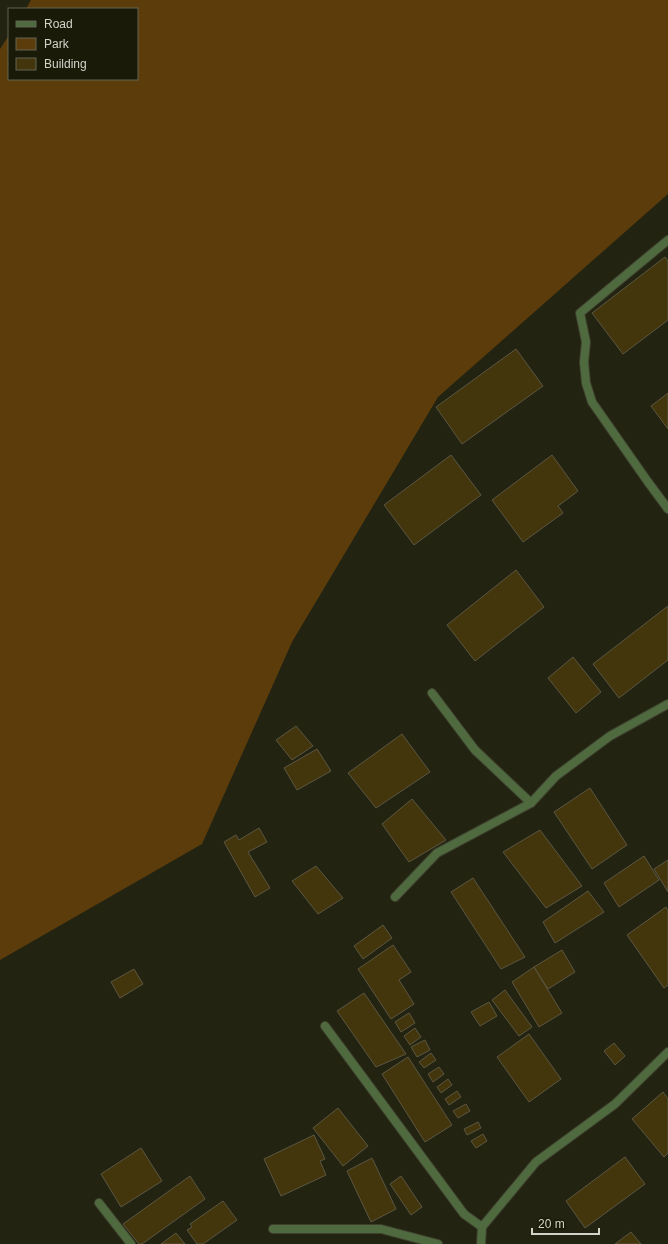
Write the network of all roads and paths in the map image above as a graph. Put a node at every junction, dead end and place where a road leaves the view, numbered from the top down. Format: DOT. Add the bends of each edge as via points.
graph roads {
  1 [pos="668,240"];
  2 [pos="668,509"];
  3 [pos="432,693"];
  4 [pos="668,704"];
  5 [pos="531,803"];
  6 [pos="395,897"];
  7 [pos="325,1026"];
  8 [pos="668,1052"];
  9 [pos="99,1203"];
  10 [pos="482,1227"];
  11 [pos="273,1229"];
  12 [pos="131,1244"];
  13 [pos="438,1244"];
  14 [pos="481,1244"];
  1 -- 2 [label="street" via="580,313 586,342 586,383 592,402"];
  3 -- 5 [label="street" via="475,750"];
  4 -- 5 [label="street" via="610,736 556,776"];
  5 -- 6 [label="street" via="437,853"];
  7 -- 10 [label="street" via="464,1214"];
  8 -- 10 [label="street" via="615,1104 536,1162"];
  9 -- 12 [label="street"];
  10 -- 14 [label="street"];
  11 -- 13 [label="street" via="381,1228"];
}
